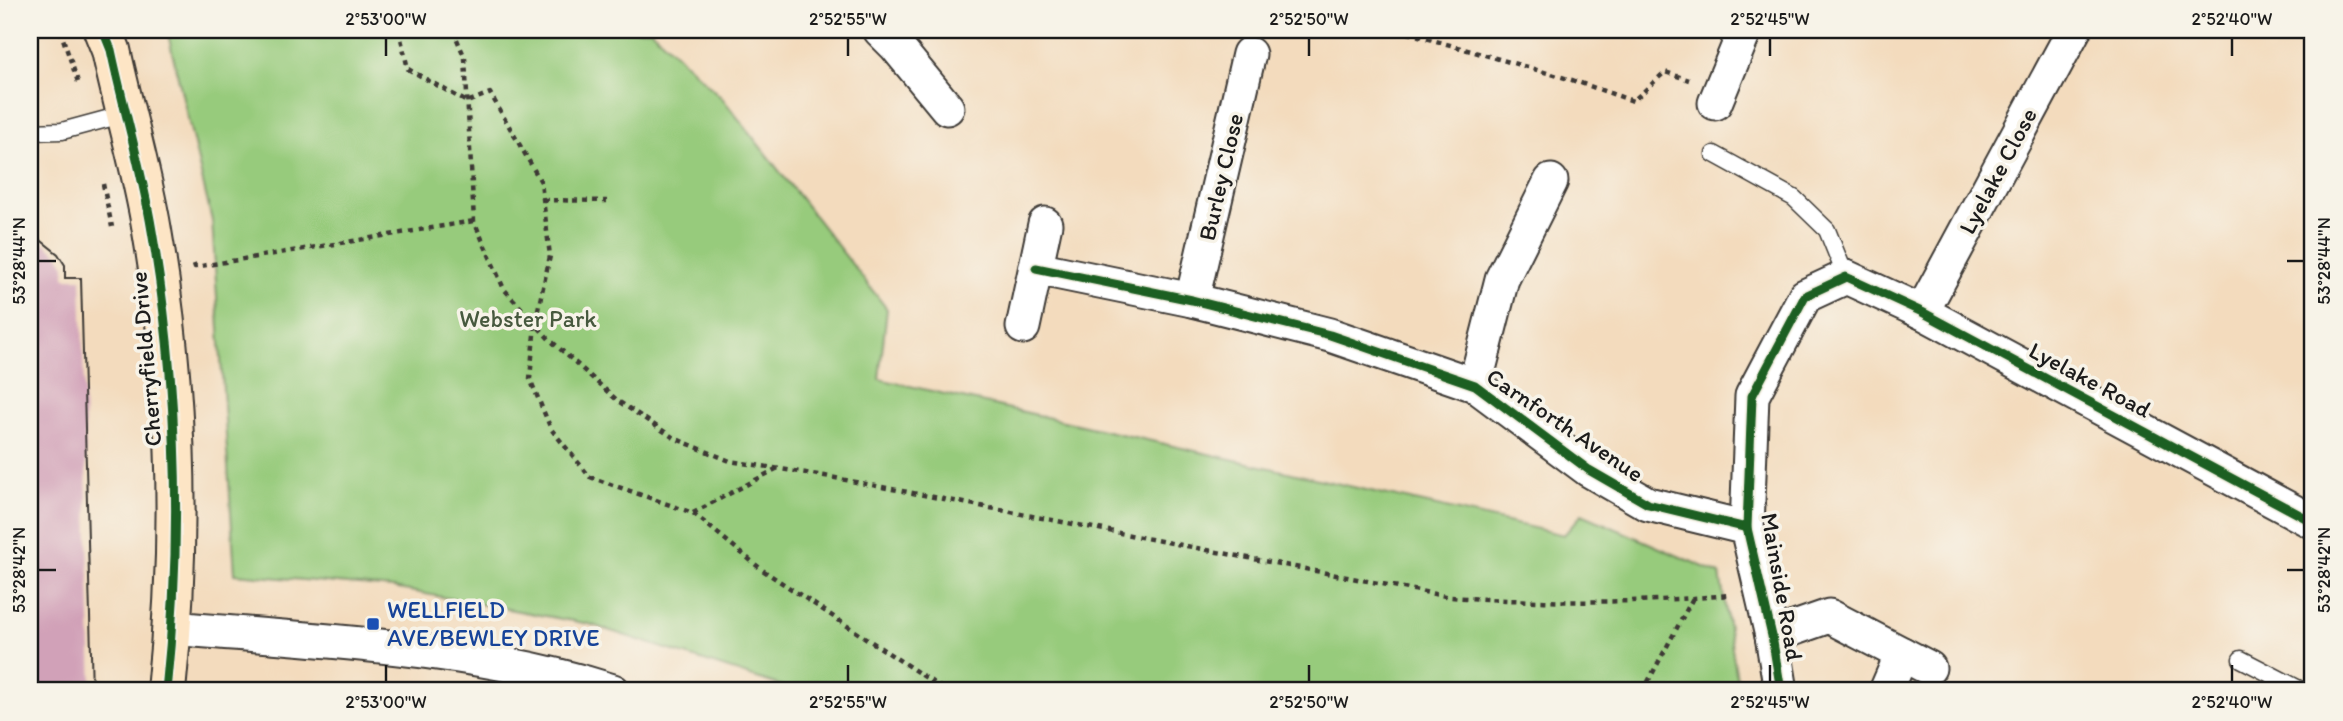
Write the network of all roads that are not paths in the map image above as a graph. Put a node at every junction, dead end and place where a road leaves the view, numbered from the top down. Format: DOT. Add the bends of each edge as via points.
graph roads {
  1 [pos="103,30"];
  2 [pos="880,30"];
  3 [pos="1745,30"];
  4 [pos="2074,30"];
  5 [pos="1249,54"];
  6 [pos="1718,96"];
  7 [pos="947,108"];
  8 [pos="125,114"];
  9 [pos="30,132"];
  10 [pos="1714,155"];
  11 [pos="1551,181"];
  12 [pos="1045,224"];
  13 [pos="1036,268"];
  14 [pos="1846,277"];
  15 [pos="1192,300"];
  16 [pos="1922,312"];
  17 [pos="1023,327"];
  18 [pos="1475,385"];
  19 [pos="2313,522"];
  20 [pos="1747,528"];
  21 [pos="173,628"];
  22 [pos="1772,636"];
  23 [pos="2241,659"];
  24 [pos="603,690"];
  25 [pos="166,691"];
  26 [pos="1782,691"];
  27 [pos="1886,691"];
  28 [pos="2303,691"];
  1 -- 8 [label="street, Cherryfield Drive"];
  2 -- 7 [label="street"];
  3 -- 6 [label="street"];
  4 -- 16 [label="street, Lyelake Close"];
  5 -- 15 [label="street, Burley Close"];
  8 -- 9 [label="lane" via="62,131"];
  8 -- 21 [label="street, Cherryfield Drive" via="150,221 167,344 176,505"];
  10 -- 14 [label="lane" via="1794,198 1827,230"];
  11 -- 18 [label="street" via="1502,279"];
  12 -- 13 [label="street"];
  13 -- 15 [label="street, Carnforth Avenue"];
  13 -- 17 [label="street"];
  14 -- 16 [label="street, Lyelake Road"];
  14 -- 20 [label="street, Mainside Road" via="1805,296 1752,396"];
  15 -- 18 [label="street, Carnforth Avenue" via="1330,335"];
  16 -- 19 [label="street, Lyelake Road"];
  18 -- 20 [label="street, Carnforth Avenue" via="1589,470 1648,504"];
  20 -- 22 [label="street, Mainside Road"];
  21 -- 24 [label="street" via="415,651 538,671"];
  21 -- 25 [label="street, Cherryfield Drive"];
  22 -- 26 [label="street, Mainside Road"];
  22 -- 27 [label="street" via="1829,615 1916,661"];
  23 -- 28 [label="lane"];
}
